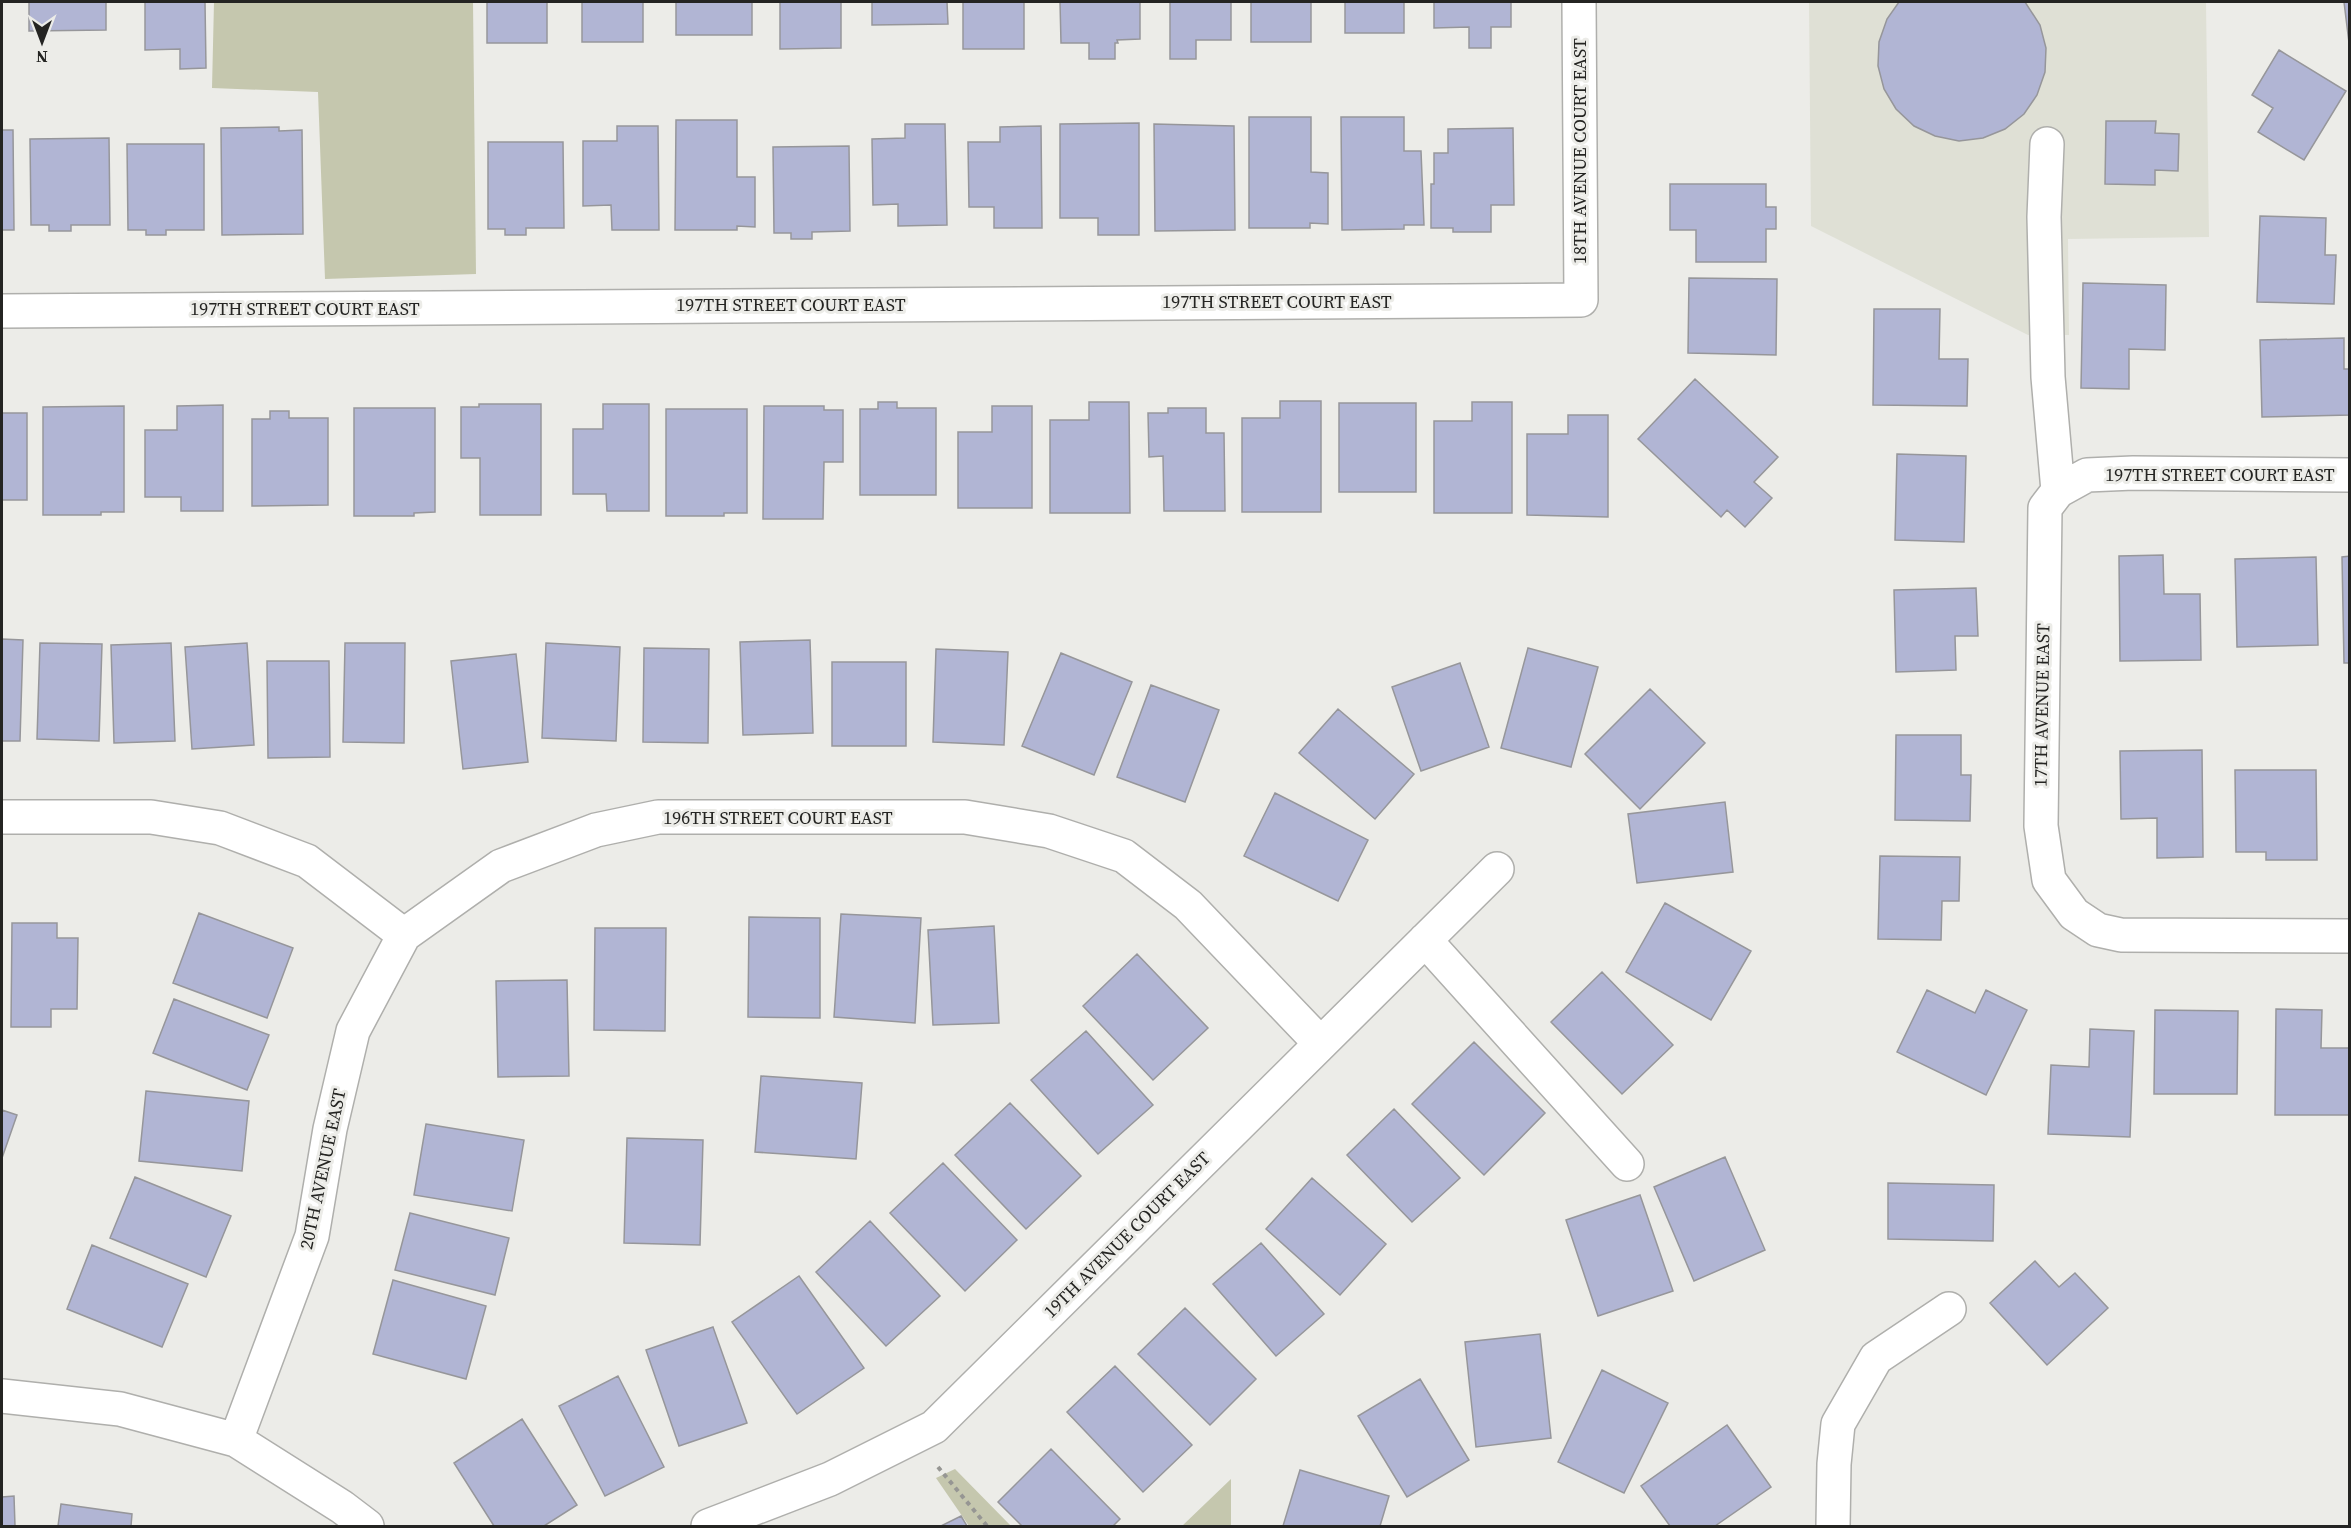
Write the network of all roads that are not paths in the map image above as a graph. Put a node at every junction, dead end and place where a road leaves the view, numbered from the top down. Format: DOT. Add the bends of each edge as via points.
graph roads {
  1 [pos="1580,2"];
  2 [pos="2047,144"];
  3 [pos="1581,300"];
  4 [pos="2,311"];
  5 [pos="2349,475"];
  6 [pos="2058,491"];
  7 [pos="2,817"];
  8 [pos="1497,869"];
  9 [pos="404,935"];
  10 [pos="2349,936"];
  11 [pos="1425,940"];
  12 [pos="1320,1043"];
  13 [pos="1628,1164"];
  14 [pos="1949,1309"];
  15 [pos="2,1396"];
  16 [pos="236,1440"];
  17 [pos="708,1526"];
  18 [pos="367,1527"];
  19 [pos="1833,1527"];
  1 -- 3 [label="street, 18TH AVENUE COURT EAST"];
  2 -- 6 [label="street" via="2044,217 2048,377"];
  3 -- 4 [label="street, 197TH STREET COURT EAST"];
  5 -- 6 [label="street, 197TH STREET COURT EAST" via="2087,475"];
  6 -- 10 [label="street, 17TH AVENUE EAST" via="2045,508 2041,826 2049,880 2074,914 2098,930 2121,935"];
  7 -- 9 [label="street" via="151,817 220,828 307,861"];
  8 -- 11 [label="street, 19TH AVENUE COURT EAST"];
  9 -- 12 [label="street, 196TH STREET COURT EAST" via="501,866 596,830 648,819 965,817 1049,831 1124,856 1188,905"];
  9 -- 16 [label="street, 20TH AVENUE EAST" via="353,1031 330,1129 312,1236"];
  11 -- 12 [label="street, 19TH AVENUE COURT EAST"];
  11 -- 13 [label="street"];
  12 -- 17 [label="street, 19TH AVENUE COURT EAST" via="934,1427 830,1479"];
  14 -- 19 [label="street" via="1876,1358 1838,1424"];
  15 -- 16 [label="street" via="120,1410"];
  16 -- 18 [label="street"];
}
